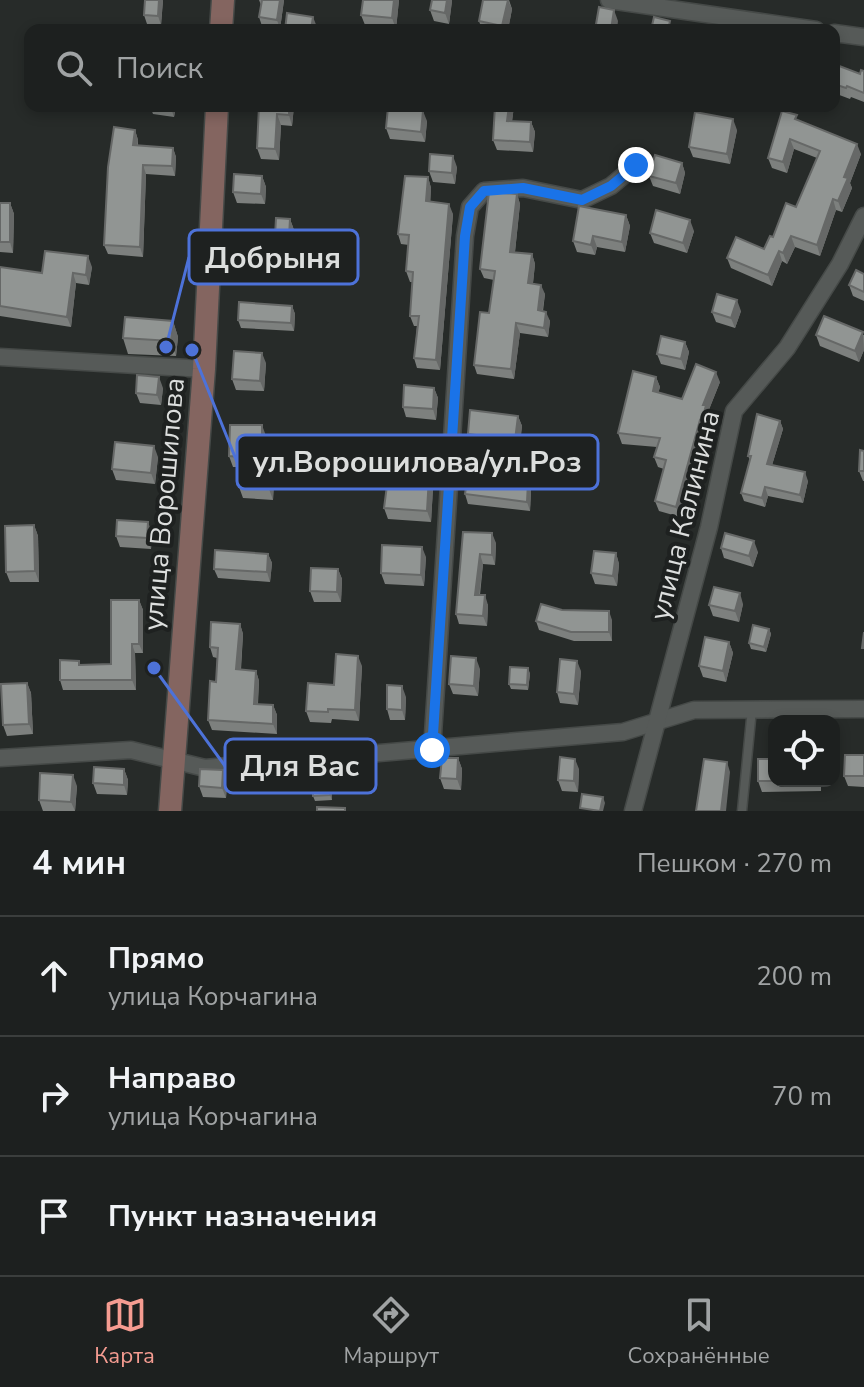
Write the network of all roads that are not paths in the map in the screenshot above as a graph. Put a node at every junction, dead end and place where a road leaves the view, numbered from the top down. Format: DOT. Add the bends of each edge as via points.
graph roads {
  1 [pos="223,0"];
  2 [pos="609,0"];
  3 [pos="221,24"];
  4 [pos="775,24"];
  5 [pos="840,34"];
  6 [pos="864,37"];
  7 [pos="217,112"];
  8 [pos="636,165"];
  9 [pos="864,216"];
  10 [pos="0,357"];
  11 [pos="204,369"];
  12 [pos="752,709"];
  13 [pos="864,709"];
  14 [pos="656,722"];
  15 [pos="432,750"];
  16 [pos="0,758"];
  17 [pos="172,761"];
  18 [pos="170,811"];
  19 [pos="633,811"];
  20 [pos="742,811"];
  1 -- 3 [label="main road"];
  2 -- 4 [label="street"];
  5 -- 6 [label="street"];
  7 -- 11 [label="main road, улица Ворошилова"];
  8 -- 15 [label="street" via="611,186 582,200 523,188 484,191 470,207"];
  9 -- 14 [label="street, улица Калинина" via="787,348 734,411"];
  10 -- 11 [label="street"];
  11 -- 17 [label="main road, улица Ворошилова"];
  12 -- 13 [label="street"];
  12 -- 14 [label="street" via="694,710"];
  12 -- 20 [label="lane"];
  14 -- 15 [label="street" via="623,732"];
  14 -- 19 [label="street, улица Калинина"];
  15 -- 17 [label="street" via="205,768"];
  16 -- 17 [label="street" via="131,750"];
  17 -- 18 [label="main road, улица Ворошилова"];
}
